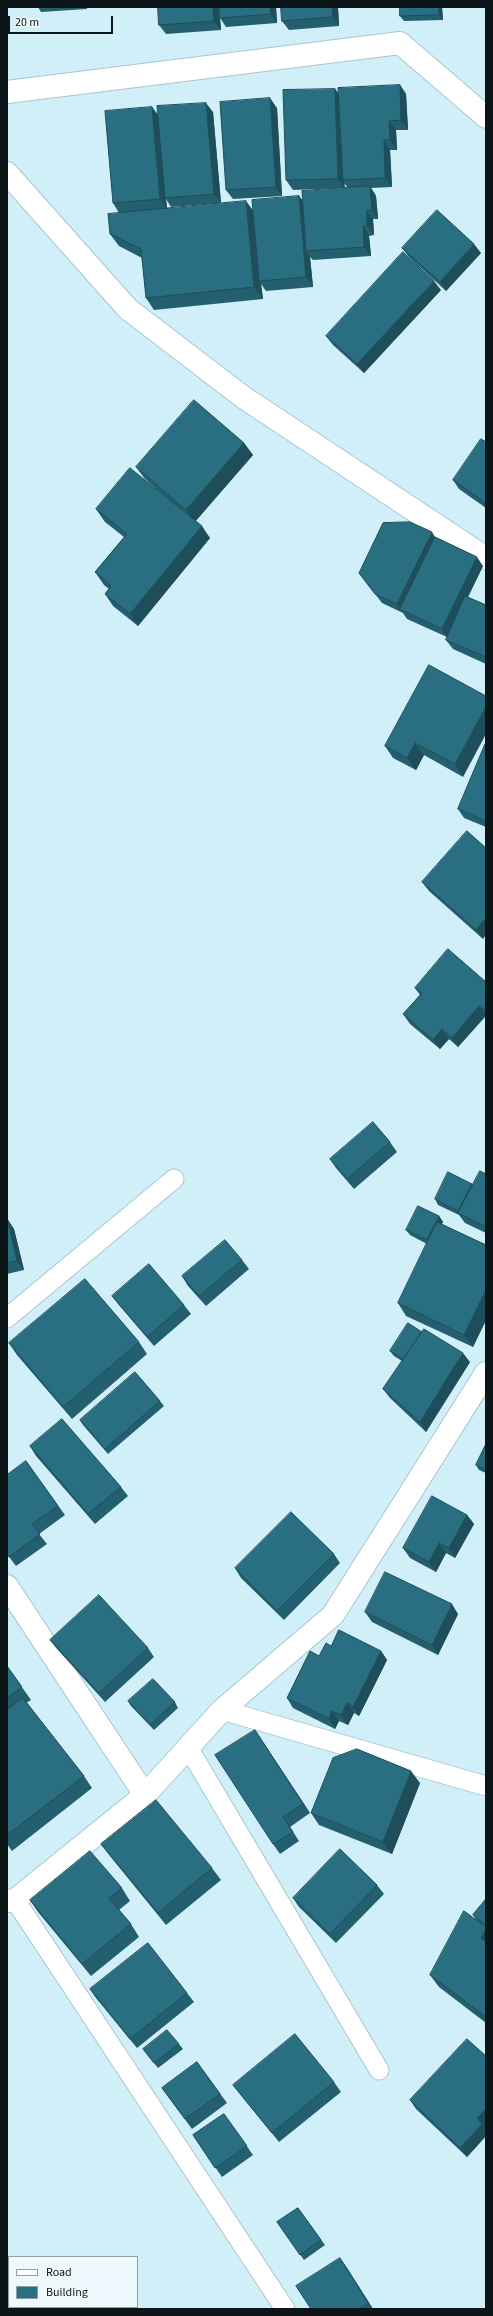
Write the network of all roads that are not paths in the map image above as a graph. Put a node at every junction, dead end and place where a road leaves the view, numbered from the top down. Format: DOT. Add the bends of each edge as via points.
graph roads {
  1 [pos="7,92"];
  2 [pos="486,116"];
  3 [pos="7,173"];
  4 [pos="486,558"];
  5 [pos="174,1179"];
  6 [pos="7,1318"];
  7 [pos="486,1373"];
  8 [pos="7,1586"];
  9 [pos="222,1710"];
  10 [pos="189,1749"];
  11 [pos="486,1786"];
  12 [pos="145,1795"];
  13 [pos="11,1901"];
  14 [pos="379,2070"];
  15 [pos="285,2309"];
  1 -- 2 [label="street" via="400,43"];
  3 -- 4 [label="street" via="128,309 243,397"];
  5 -- 6 [label="lane"];
  7 -- 9 [label="street" via="333,1615"];
  8 -- 12 [label="street"];
  9 -- 10 [label="street"];
  9 -- 11 [label="lane"];
  10 -- 12 [label="street"];
  10 -- 14 [label="lane"];
  12 -- 13 [label="street"];
  13 -- 15 [label="lane"];
}
